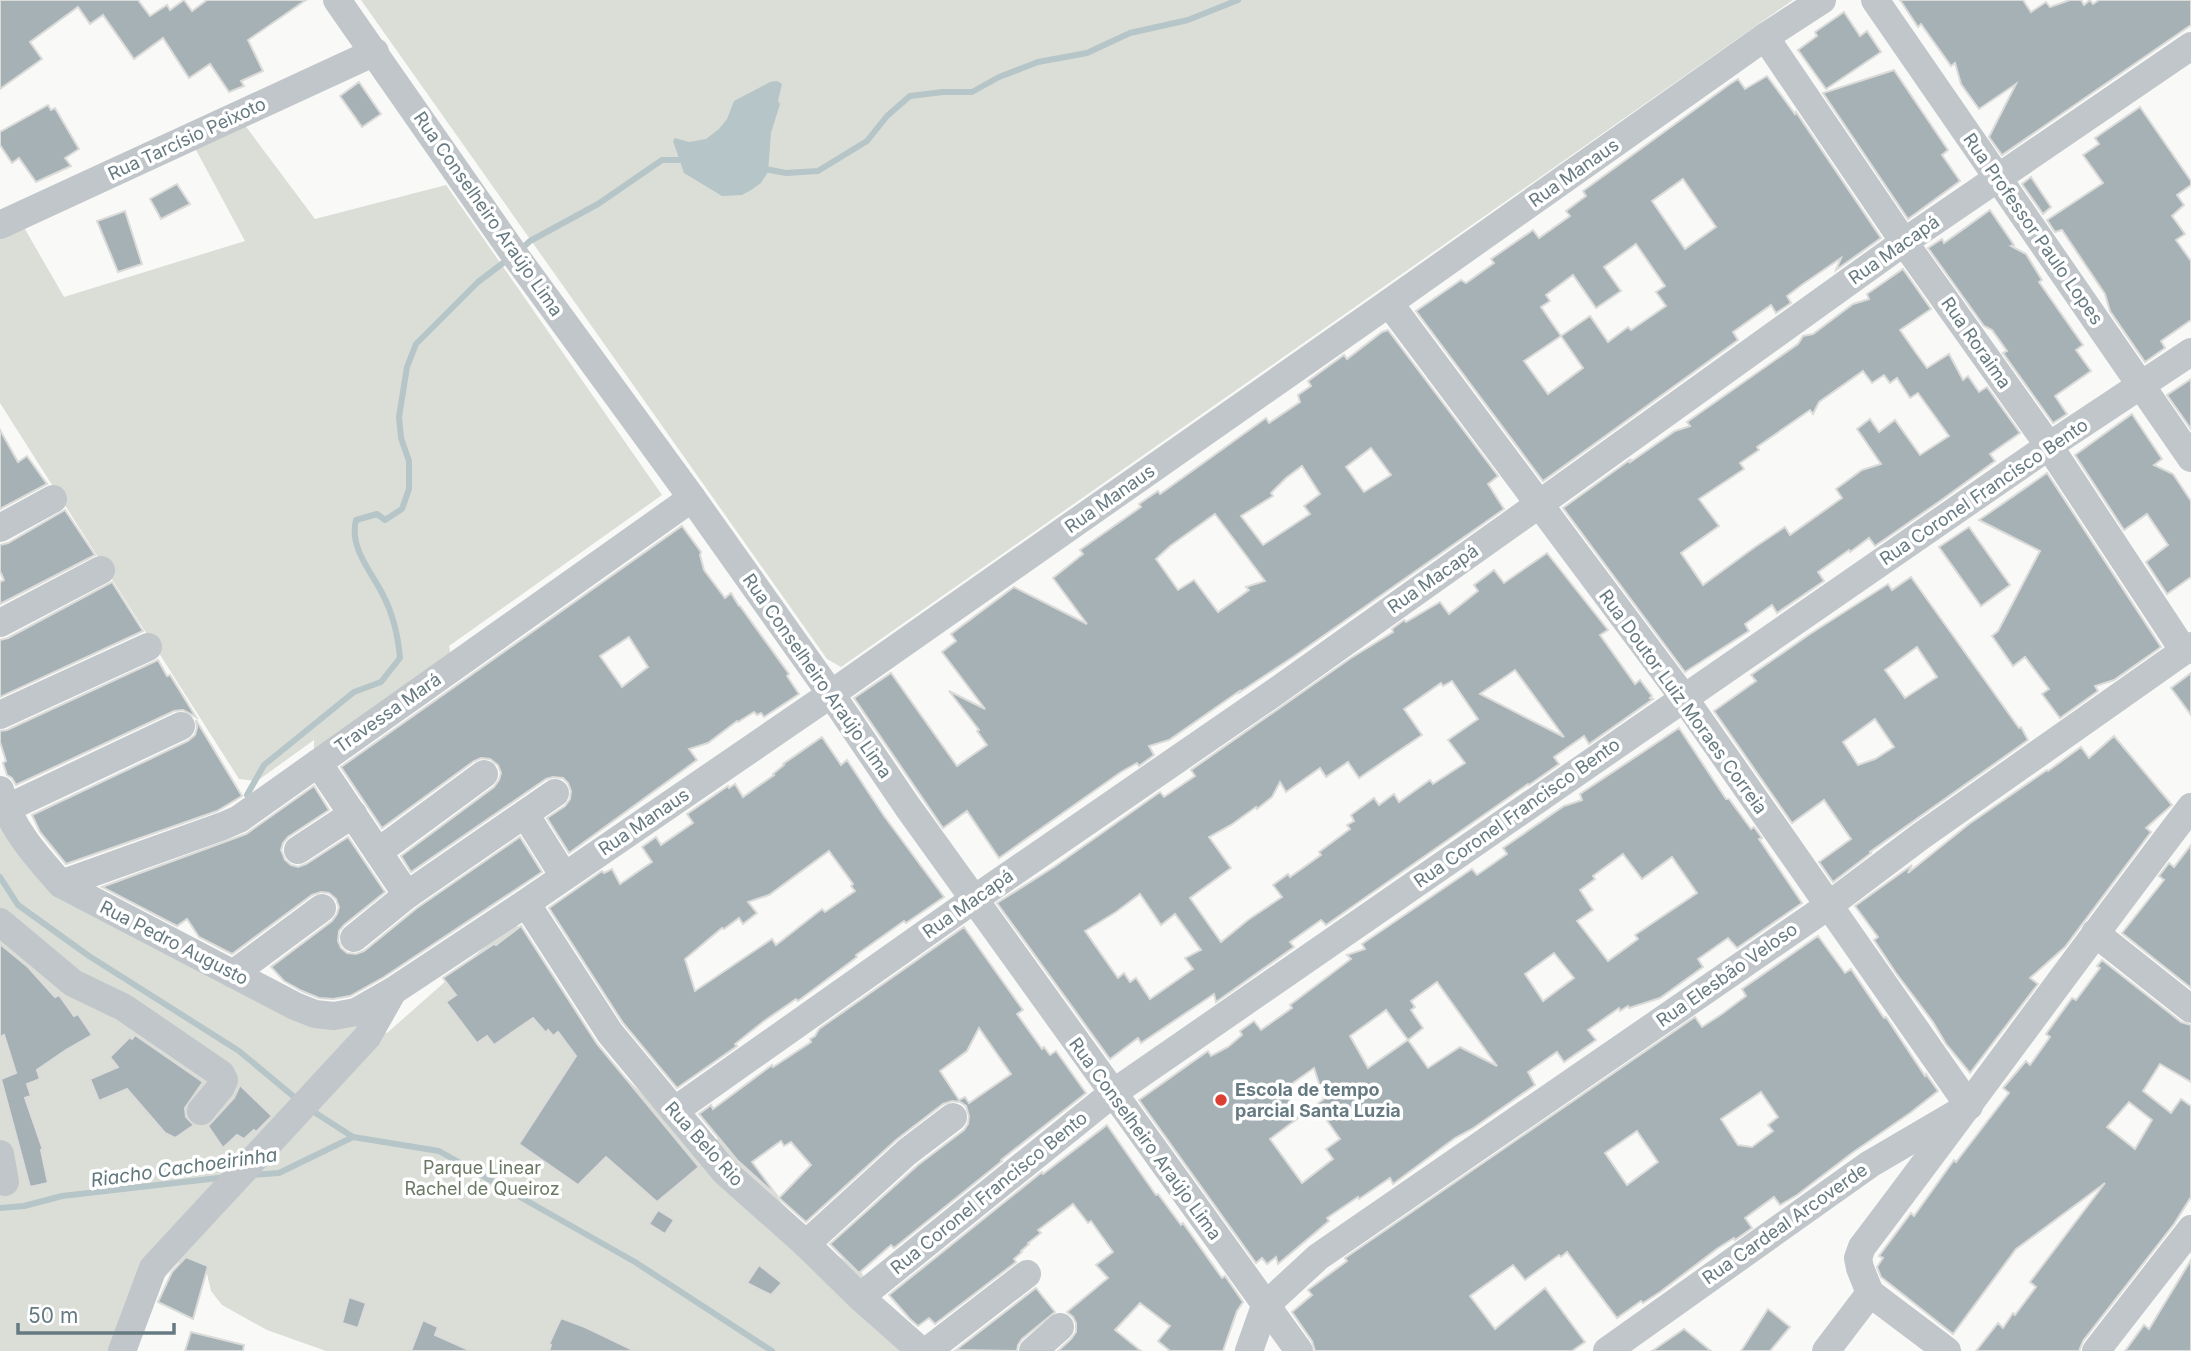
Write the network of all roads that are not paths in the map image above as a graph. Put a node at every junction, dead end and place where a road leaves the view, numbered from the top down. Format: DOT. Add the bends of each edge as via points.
graph roads {
  1 [pos="337,0"];
  2 [pos="1822,0"];
  3 [pos="1875,0"];
  4 [pos="1765,37"];
  5 [pos="2191,46"];
  6 [pos="375,52"];
  7 [pos="1999,178"];
  8 [pos="0,225"];
  9 [pos="1904,242"];
  10 [pos="1389,303"];
  11 [pos="2191,352"];
  12 [pos="2142,386"];
  13 [pos="2049,446"];
  14 [pos="2191,458"];
  15 [pos="692,498"];
  16 [pos="53,499"];
  17 [pos="1538,505"];
  18 [pos="0,528"];
  19 [pos="101,570"];
  20 [pos="0,623"];
  21 [pos="148,647"];
  22 [pos="2188,648"];
  23 [pos="831,694"];
  24 [pos="1684,698"];
  25 [pos="0,715"];
  26 [pos="181,726"];
  27 [pos="318,763"];
  28 [pos="484,774"];
  29 [pos="555,793"];
  30 [pos="3,800"];
  31 [pos="2191,807"];
  32 [pos="353,814"];
  33 [pos="525,814"];
  34 [pos="298,850"];
  35 [pos="378,852"];
  36 [pos="564,876"];
  37 [pos="61,884"];
  38 [pos="407,895"];
  39 [pos="973,900"];
  40 [pos="526,903"];
  41 [pos="1828,906"];
  42 [pos="322,908"];
  43 [pos="0,922"];
  44 [pos="2095,933"];
  45 [pos="354,938"];
  46 [pos="233,974"];
  47 [pos="393,991"];
  48 [pos="2191,1009"];
  49 [pos="1113,1093"];
  50 [pos="1969,1106"];
  51 [pos="201,1111"];
  52 [pos="674,1111"];
  53 [pos="953,1117"];
  54 [pos="0,1154"];
  55 [pos="5,1182"];
  56 [pos="2191,1229"];
  57 [pos="806,1244"];
  58 [pos="1027,1274"];
  59 [pos="1866,1286"];
  60 [pos="860,1297"];
  61 [pos="1265,1306"];
  62 [pos="1060,1327"];
  63 [pos="122,1351"];
  64 [pos="921,1351"];
  65 [pos="927,1351"];
  66 [pos="1033,1351"];
  67 [pos="1249,1351"];
  68 [pos="1299,1351"];
  69 [pos="1607,1351"];
  70 [pos="1826,1351"];
  71 [pos="1947,1351"];
  72 [pos="2096,1351"];
  1 -- 6 [label="street, Rua Conselheiro Araújo Lima"];
  2 -- 4 [label="street, Rua Manaus"];
  3 -- 7 [label="street, Rua Professor Paulo Lopes"];
  4 -- 9 [label="street, Rua Roraima"];
  4 -- 10 [label="street, Rua Manaus"];
  5 -- 7 [label="street, Rua Macapá"];
  6 -- 8 [label="street, Rua Tarcísio Peixoto"];
  6 -- 15 [label="street, Rua Conselheiro Araújo Lima" via="514,254"];
  7 -- 9 [label="street, Rua Macapá"];
  7 -- 12 [label="street, Rua Professor Paulo Lopes"];
  9 -- 13 [label="street, Rua Roraima"];
  9 -- 17 [label="street, Rua Macapá"];
  10 -- 17 [label="street, Rua Doutor Luiz Moraes Correia"];
  10 -- 23 [label="street, Rua Manaus"];
  11 -- 12 [label="street, Rua Coronel Francisco Bento"];
  12 -- 13 [label="street, Rua Coronel Francisco Bento"];
  12 -- 14 [label="street, Rua Professor Paulo Lopes"];
  13 -- 22 [label="street, Rua Roraima"];
  13 -- 24 [label="street, Rua Coronel Francisco Bento"];
  15 -- 23 [label="street, Rua Conselheiro Araújo Lima"];
  15 -- 27 [label="street, Travessa Mará"];
  16 -- 18 [label="street"];
  17 -- 24 [label="street, Rua Doutor Luiz Moraes Correia"];
  17 -- 39 [label="street, Rua Macapá"];
  19 -- 20 [label="street"];
  21 -- 25 [label="street"];
  22 -- 41 [label="street, Rua Elesbão Veloso"];
  23 -- 36 [label="street, Rua Manaus"];
  23 -- 39 [label="street, Rua Conselheiro Araújo Lima"];
  24 -- 41 [label="street, Rua Doutor Luiz Moraes Correia"];
  24 -- 49 [label="street, Rua Coronel Francisco Bento"];
  26 -- 30 [label="street"];
  27 -- 32 [label="street"];
  27 -- 37 [label="street, Travessa Mará" via="231,823"];
  28 -- 35 [label="street"];
  29 -- 33 [label="street"];
  30 -- 37 [label="street, Rua Pedro Augusto" via="35,855"];
  31 -- 44 [label="street, Rua Cardeal Arcoverde"];
  32 -- 34 [label="street"];
  32 -- 35 [label="street"];
  33 -- 36 [label="street"];
  33 -- 38 [label="street"];
  35 -- 38 [label="street"];
  36 -- 40 [label="street, Rua Manaus"];
  37 -- 46 [label="street, Rua Pedro Augusto"];
  38 -- 45 [label="street"];
  39 -- 49 [label="street, Rua Conselheiro Araújo Lima"];
  39 -- 52 [label="street, Rua Macapá"];
  40 -- 47 [label="street, Rua Manaus"];
  40 -- 52 [label="street, Rua Belo Rio" via="610,1033"];
  41 -- 50 [label="street, Rua Doutor Luiz Moraes Correia"];
  41 -- 61 [label="street, Rua Elesbão Veloso" via="1318,1256"];
  42 -- 46 [label="street"];
  43 -- 51 [label="street" via="73,984 123,1007 221,1074 221,1087"];
  44 -- 48 [label="street"];
  44 -- 50 [label="street, Rua Cardeal Arcoverde"];
  46 -- 47 [label="street, Rua Pedro Augusto" via="315,1014 356,1012"];
  47 -- 63 [label="street" via="367,1037 153,1268"];
  49 -- 60 [label="street, Rua Coronel Francisco Bento"];
  49 -- 61 [label="street, Rua Conselheiro Araújo Lima"];
  50 -- 59 [label="street, Rua Cardeal Arcoverde" via="1862,1247 1858,1258"];
  50 -- 69 [label="street, Rua Cardeal Arcoverde" via="1870,1164"];
  52 -- 57 [label="street, Rua Belo Rio" via="725,1172"];
  53 -- 57 [label="street" via="907,1152"];
  54 -- 55 [label="street"];
  56 -- 72 [label="street"];
  57 -- 60 [label="street, Rua Belo Rio"];
  58 -- 65 [label="street"];
  59 -- 70 [label="street"];
  59 -- 71 [label="street"];
  60 -- 64 [label="street, Rua Belo Rio"];
  61 -- 67 [label="street"];
  61 -- 68 [label="street, Rua Conselheiro Araújo Lima"];
  62 -- 66 [label="street"];
}
